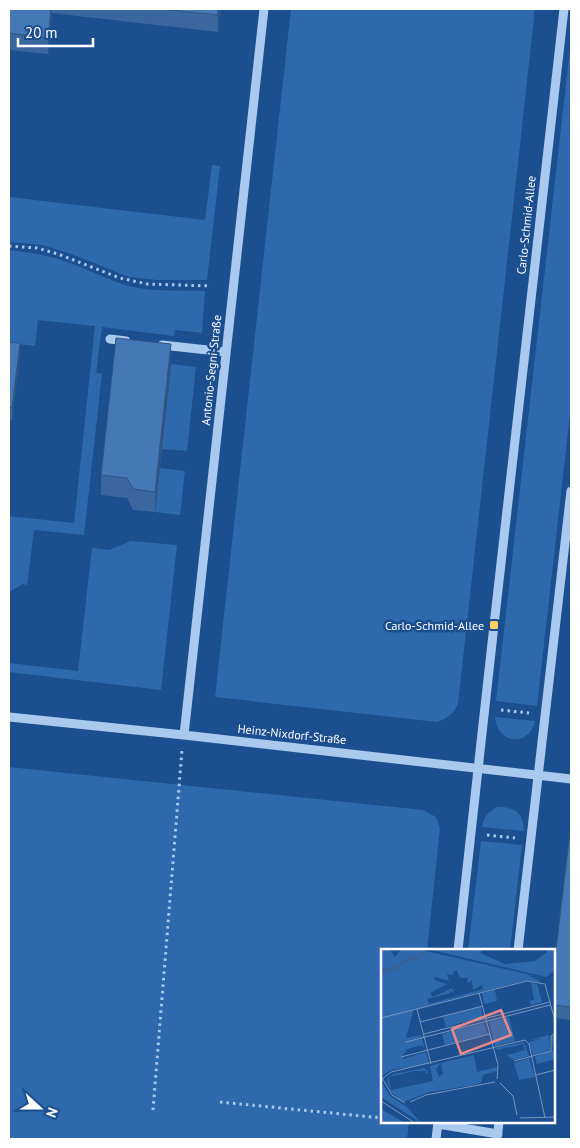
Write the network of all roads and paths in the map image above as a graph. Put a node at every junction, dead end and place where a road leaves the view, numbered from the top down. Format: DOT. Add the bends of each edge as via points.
graph roads {
  1 [pos="564,9"];
  2 [pos="263,10"];
  3 [pos="9,246"];
  4 [pos="211,286"];
  5 [pos="110,339"];
  6 [pos="138,342"];
  7 [pos="157,344"];
  8 [pos="226,352"];
  9 [pos="571,491"];
  10 [pos="495,709"];
  11 [pos="537,714"];
  12 [pos="9,716"];
  13 [pos="184,735"];
  14 [pos="478,768"];
  15 [pos="538,775"];
  16 [pos="571,779"];
  17 [pos="481,834"];
  18 [pos="522,839"];
  19 [pos="458,949"];
  20 [pos="518,949"];
  21 [pos="220,1102"];
  22 [pos="153,1110"];
  23 [pos="381,1118"];
  24 [pos="438,1123"];
  25 [pos="499,1123"];
  26 [pos="498,1137"];
  27 [pos="436,1139"];
  1 -- 14 [label="street, Carlo-Schmid-Allee"];
  2 -- 8 [label="street, Antonio-Segni-Straße"];
  3 -- 4 [label="path" via="37,248 120,278 147,284"];
  5 -- 6 [label="street"];
  7 -- 8 [label="street"];
  8 -- 13 [label="street, Antonio-Segni-Straße"];
  9 -- 15 [label="street"];
  10 -- 11 [label="path"];
  12 -- 13 [label="street, Heinz-Nixdorf-Straße"];
  13 -- 14 [label="street, Heinz-Nixdorf-Straße"];
  13 -- 22 [label="path"];
  14 -- 15 [label="street, Heinz-Nixdorf-Straße"];
  14 -- 19 [label="street, Carlo-Schmid-Allee"];
  15 -- 16 [label="street, Heinz-Nixdorf-Straße"];
  15 -- 20 [label="street"];
  17 -- 18 [label="path"];
  21 -- 23 [label="path"];
  24 -- 26 [label="street"];
  24 -- 27 [label="street"];
  25 -- 26 [label="street"];
}
